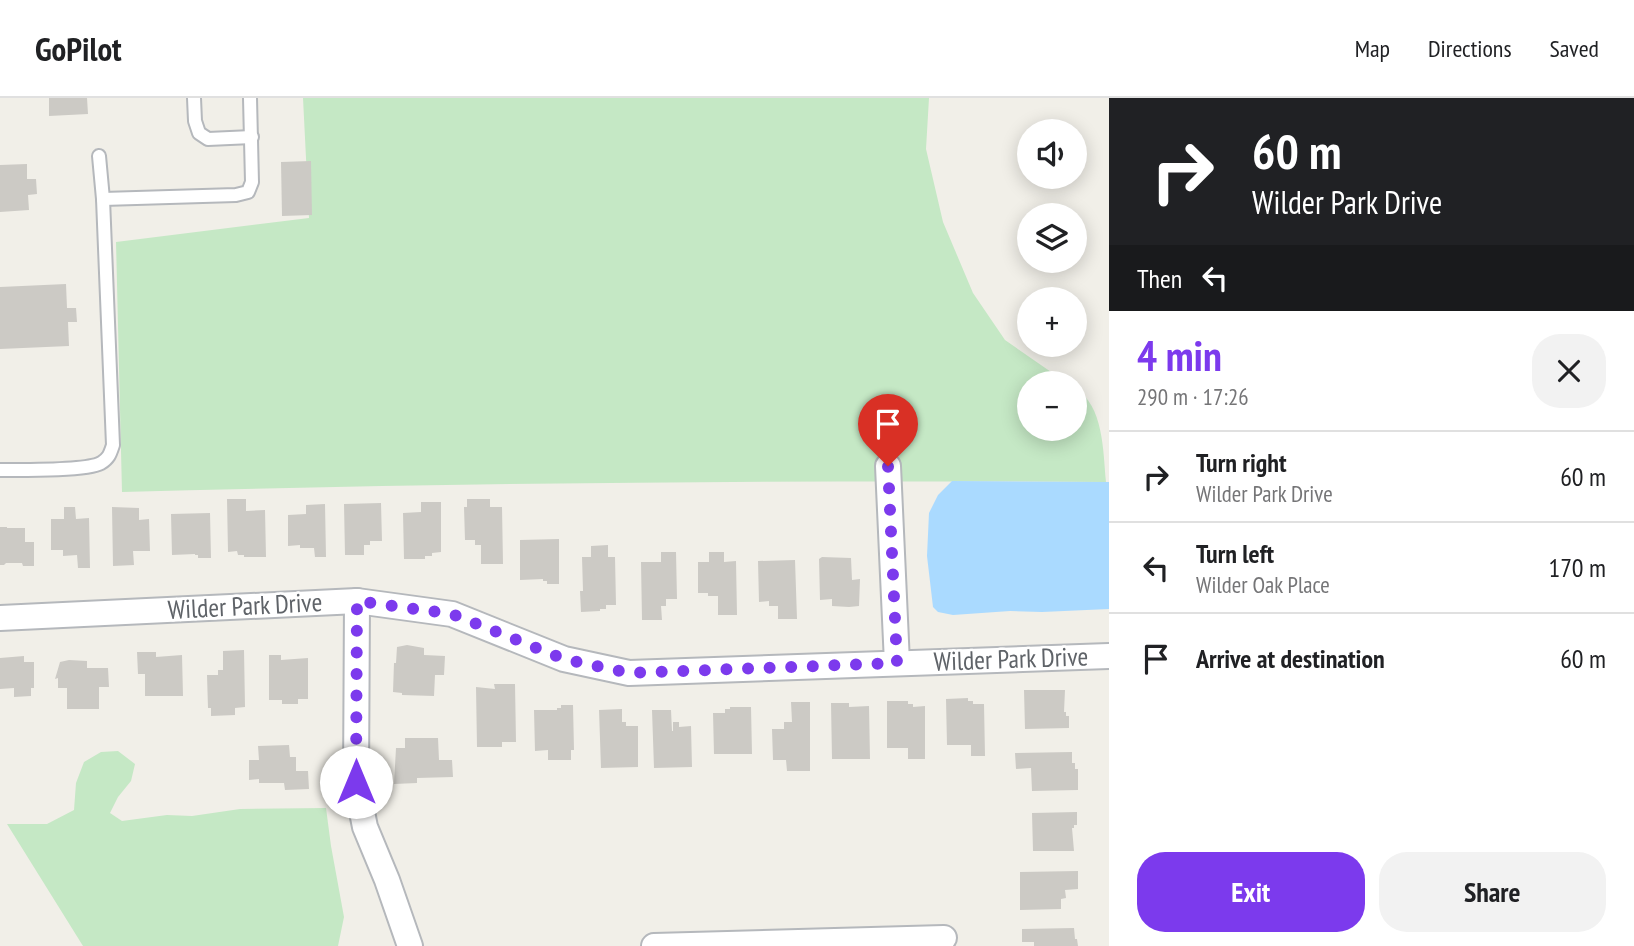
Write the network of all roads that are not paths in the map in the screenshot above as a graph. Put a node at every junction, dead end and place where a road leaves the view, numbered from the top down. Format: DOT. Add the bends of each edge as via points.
graph roads {
  1 [pos="194,98"];
  2 [pos="250,98"];
  3 [pos="251,138"];
  4 [pos="99,156"];
  5 [pos="103,199"];
  6 [pos="888,466"];
  7 [pos="0,470"];
  8 [pos="357,601"];
  9 [pos="0,618"];
  10 [pos="1109,656"];
  11 [pos="897,663"];
  12 [pos="944,938"];
  13 [pos="410,946"];
  14 [pos="654,946"];
  1 -- 3 [label="lane" via="198,133 208,139"];
  2 -- 3 [label="lane"];
  3 -- 5 [label="lane" via="248,192"];
  4 -- 5 [label="lane"];
  5 -- 7 [label="lane" via="113,445 109,457 84,467"];
  6 -- 11 [label="street"];
  8 -- 9 [label="street, Wilder Park Drive"];
  8 -- 11 [label="street, Wilder Park Drive" via="452,614 564,659 629,673"];
  8 -- 13 [label="street" via="356,782 365,827"];
  10 -- 11 [label="street, Wilder Park Drive"];
  12 -- 14 [label="street"];
}
